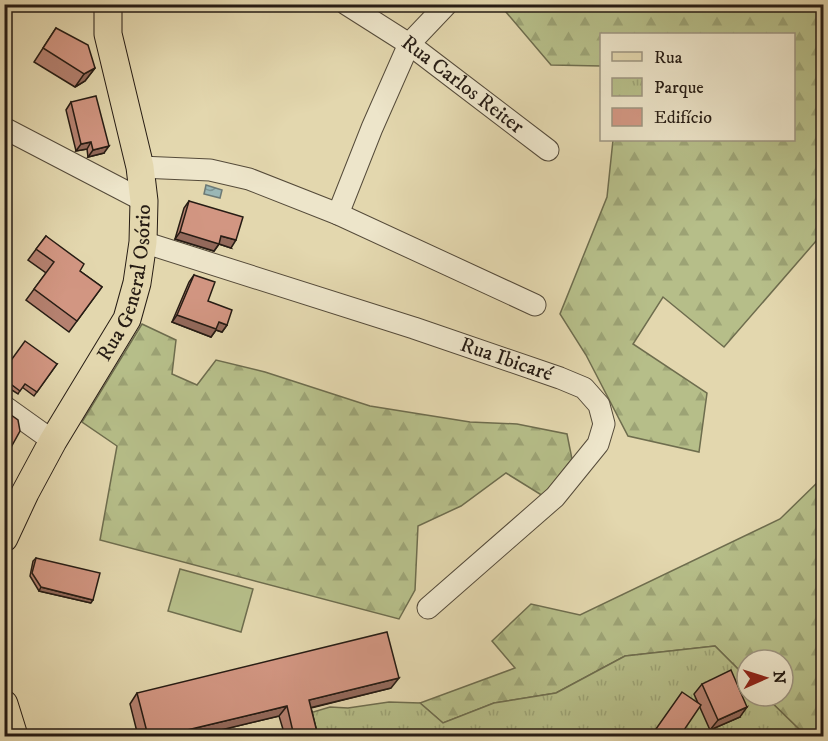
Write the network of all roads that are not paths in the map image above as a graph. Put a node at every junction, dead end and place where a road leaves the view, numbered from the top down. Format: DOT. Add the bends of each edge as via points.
graph roads {
  1 [pos="108,4"];
  2 [pos="346,4"];
  3 [pos="447,4"];
  4 [pos="409,44"];
  5 [pos="4,128"];
  6 [pos="548,150"];
  7 [pos="140,167"];
  8 [pos="144,201"];
  9 [pos="338,214"];
  10 [pos="143,242"];
  11 [pos="535,305"];
  12 [pos="4,406"];
  13 [pos="53,441"];
  14 [pos="4,538"];
  15 [pos="428,608"];
  16 [pos="4,704"];
  17 [pos="14,736"];
  1 -- 7 [label="main road, Rua General Osório" via="108,34"];
  2 -- 4 [label="street, Rua Carlos Reiter"];
  3 -- 4 [label="street"];
  4 -- 6 [label="street, Rua Carlos Reiter"];
  4 -- 9 [label="street"];
  5 -- 8 [label="street"];
  7 -- 8 [label="main road, Rua General Osório"];
  7 -- 9 [label="street" via="210,170 249,179"];
  8 -- 10 [label="main road, Rua General Osório"];
  9 -- 11 [label="street"];
  10 -- 13 [label="main road, Rua General Osório" via="127,319"];
  10 -- 15 [label="street, Rua Ibicaré" via="560,378 584,388 599,405 604,424 598,444 555,497"];
  12 -- 13 [label="street"];
  13 -- 14 [label="main road, Rua General Osório"];
  16 -- 17 [label="main road"];
}
